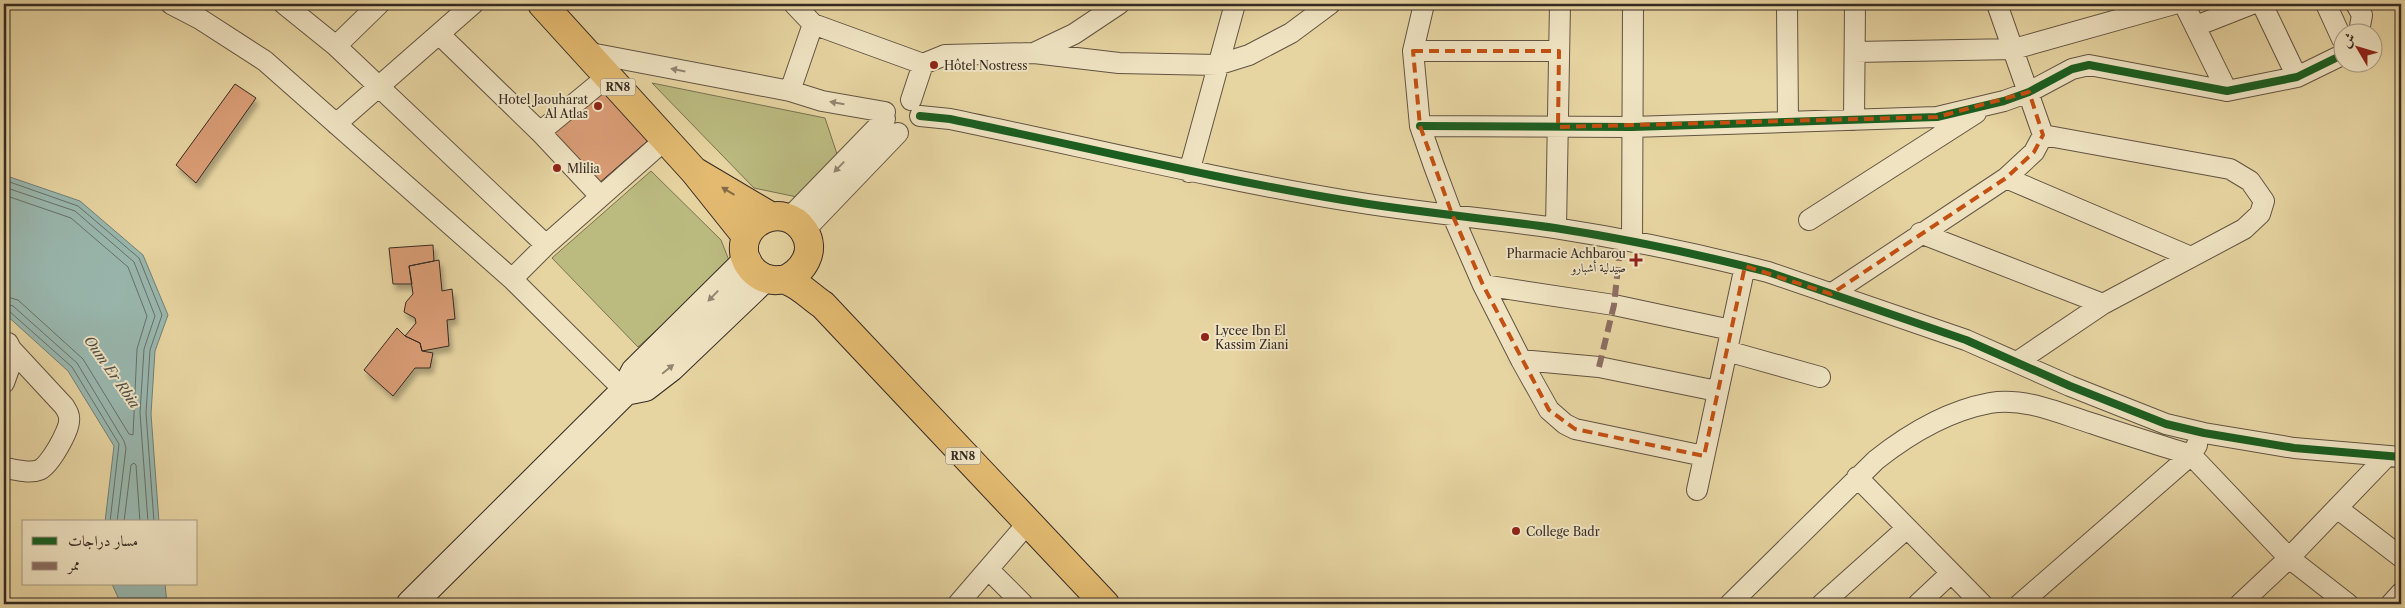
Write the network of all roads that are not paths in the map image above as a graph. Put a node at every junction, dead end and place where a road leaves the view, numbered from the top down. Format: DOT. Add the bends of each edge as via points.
graph roads {
  1 [pos="171,4"];
  2 [pos="284,4"];
  3 [pos="379,4"];
  4 [pos="473,4"];
  5 [pos="542,4"];
  6 [pos="794,4"];
  7 [pos="1119,4"];
  8 [pos="1235,4"];
  9 [pos="1424,4"];
  10 [pos="1560,4"];
  11 [pos="1633,4"];
  12 [pos="1787,4"];
  13 [pos="1855,4"];
  14 [pos="1997,4"];
  15 [pos="2174,4"];
  16 [pos="2184,4"];
  17 [pos="2252,4"];
  18 [pos="2262,4"];
  19 [pos="2326,4"];
  20 [pos="2356,4"];
  21 [pos="1322,7"];
  22 [pos="2334,22"];
  23 [pos="2361,22"];
  24 [pos="812,24"];
  25 [pos="2196,26"];
  26 [pos="439,34"];
  27 [pos="336,46"];
  28 [pos="2014,49"];
  29 [pos="1413,50"];
  30 [pos="1559,51"];
  31 [pos="585,52"];
  32 [pos="1855,52"];
  33 [pos="1034,53"];
  34 [pos="2332,59"];
  35 [pos="923,64"];
  36 [pos="1217,65"];
  37 [pos="608,76"];
  38 [pos="2297,77"];
  39 [pos="379,86"];
  40 [pos="790,91"];
  41 [pos="2227,91"];
  42 [pos="2028,92"];
  43 [pos="1989,106"];
  44 [pos="915,108"];
  45 [pos="1854,120"];
  46 [pos="889,122"];
  47 [pos="1788,122"];
  48 [pos="336,124"];
  49 [pos="1420,126"];
  50 [pos="1558,127"];
  51 [pos="1632,127"];
  52 [pos="540,132"];
  53 [pos="2043,135"];
  54 [pos="667,138"];
  55 [pos="694,170"];
  56 [pos="1189,172"];
  57 [pos="2006,178"];
  58 [pos="600,196"];
  59 [pos="1452,214"];
  60 [pos="1809,220"];
  61 [pos="788,222"];
  62 [pos="1556,228"];
  63 [pos="1920,233"];
  64 [pos="1632,241"];
  65 [pos="546,245"];
  66 [pos="2191,257"];
  67 [pos="806,260"];
  68 [pos="760,264"];
  69 [pos="1745,266"];
  70 [pos="512,280"];
  71 [pos="1483,285"];
  72 [pos="1831,294"];
  73 [pos="2103,304"];
  74 [pos="823,305"];
  75 [pos="1730,330"];
  76 [pos="8,344"];
  77 [pos="1727,351"];
  78 [pos="1521,360"];
  79 [pos="2017,362"];
  80 [pos="1820,377"];
  81 [pos="4,383"];
  82 [pos="625,391"];
  83 [pos="1717,391"];
  84 [pos="2204,433"];
  85 [pos="2191,455"];
  86 [pos="1704,456"];
  87 [pos="2394,457"];
  88 [pos="4,468"];
  89 [pos="1858,477"];
  90 [pos="1697,490"];
  91 [pos="2337,508"];
  92 [pos="1027,524"];
  93 [pos="1907,528"];
  94 [pos="2401,557"];
  95 [pos="2289,558"];
  96 [pos="988,569"];
  97 [pos="1951,573"];
  98 [pos="2401,593"];
  99 [pos="411,604"];
  100 [pos="958,604"];
  101 [pos="1023,604"];
  102 [pos="1105,604"];
  103 [pos="1730,604"];
  104 [pos="1822,604"];
  105 [pos="1918,604"];
  106 [pos="1982,604"];
  107 [pos="2020,604"];
  108 [pos="2240,604"];
  109 [pos="2348,604"];
  110 [pos="2391,604"];
  1 -- 48 [label="street" via="265,61"];
  2 -- 27 [label="street"];
  3 -- 27 [label="street"];
  4 -- 26 [label="street"];
  5 -- 31 [label="main road, RN8"];
  6 -- 24 [label="street"];
  7 -- 33 [label="street" via="1074,34"];
  8 -- 36 [label="street"];
  9 -- 29 [label="street"];
  10 -- 30 [label="street"];
  11 -- 51 [label="street"];
  12 -- 47 [label="street"];
  13 -- 32 [label="street"];
  14 -- 28 [label="street"];
  15 -- 28 [label="street"];
  16 -- 25 [label="street"];
  17 -- 25 [label="street"];
  18 -- 38 [label="street"];
  19 -- 22 [label="street"];
  20 -- 23 [label="street" via="2362,15"];
  21 -- 36 [label="street" via="1290,33"];
  24 -- 35 [label="street"];
  24 -- 40 [label="street"];
  25 -- 41 [label="street"];
  26 -- 39 [label="street"];
  26 -- 52 [label="street"];
  27 -- 39 [label="street"];
  28 -- 32 [label="street"];
  28 -- 42 [label="street"];
  29 -- 30 [label="street"];
  29 -- 49 [label="street"];
  30 -- 50 [label="street"];
  31 -- 37 [label="main road, RN8"];
  40 -- 31 [label="street, one-way"];
  32 -- 45 [label="street"];
  33 -- 35 [label="street" via="945,55"];
  33 -- 36 [label="street" via="1119,63"];
  34 -- 38 [label="street"];
  35 -- 44 [label="street"];
  36 -- 56 [label="street"];
  37 -- 52 [label="street"];
  37 -- 54 [label="main road, RN8"];
  38 -- 41 [label="street"];
  39 -- 48 [label="street"];
  39 -- 65 [label="street"];
  46 -- 40 [label="street, one-way"];
  41 -- 42 [label="street" via="2089,65 2072,69"];
  42 -- 43 [label="street"];
  42 -- 53 [label="street"];
  43 -- 45 [label="street" via="1938,117"];
  43 -- 60 [label="street"];
  44 -- 46 [label="street" via="898,99 892,101"];
  44 -- 46 [label="street" via="919,122 910,131"];
  44 -- 56 [label="street"];
  45 -- 47 [label="street"];
  46 -- 61 [label="street"];
  47 -- 51 [label="street"];
  48 -- 70 [label="street"];
  49 -- 50 [label="street"];
  49 -- 59 [label="street"];
  50 -- 51 [label="street"];
  50 -- 62 [label="street"];
  51 -- 64 [label="street"];
  52 -- 58 [label="street"];
  53 -- 57 [label="street" via="2034,152"];
  53 -- 66 [label="street" via="2230,169 2250,181 2264,201 2260,214 2244,229"];
  54 -- 55 [label="main road, RN8"];
  54 -- 58 [label="street"];
  61 -- 55 [label="main road, RN8, one-way"];
  55 -- 68 [label="main road, RN8"];
  56 -- 59 [label="street" via="1345,201"];
  57 -- 63 [label="street"];
  57 -- 66 [label="street"];
  58 -- 65 [label="street"];
  59 -- 62 [label="street"];
  59 -- 71 [label="street"];
  61 -- 67 [label="main road, RN8" via="808,241"];
  61 -- 68 [label="main road" via="760,220 752,227"];
  62 -- 64 [label="street"];
  63 -- 72 [label="street"];
  63 -- 73 [label="street"];
  64 -- 69 [label="street"];
  65 -- 70 [label="street"];
  66 -- 73 [label="street"];
  67 -- 68 [label="main road" via="801,269"];
  67 -- 74 [label="main road, RN8"];
  68 -- 74 [label="main road, RN8"];
  68 -- 82 [label="street" via="635,372"];
  69 -- 72 [label="street"];
  69 -- 75 [label="street"];
  70 -- 82 [label="street"];
  71 -- 75 [label="street" via="1614,306"];
  71 -- 78 [label="street"];
  72 -- 79 [label="street" via="1966,340"];
  73 -- 79 [label="street"];
  74 -- 92 [label="main road, RN8"];
  75 -- 77 [label="street"];
  76 -- 81 [label="street" via="14,355"];
  76 -- 88 [label="street" via="64,406 70,423 44,468 36,471"];
  77 -- 80 [label="street"];
  77 -- 83 [label="street"];
  78 -- 83 [label="street" via="1599,367"];
  78 -- 86 [label="street" via="1549,410 1565,424 1575,429"];
  79 -- 84 [label="street" via="2121,407 2166,424"];
  82 -- 99 [label="street"];
  83 -- 86 [label="street"];
  84 -- 85 [label="street"];
  84 -- 87 [label="street" via="2294,448"];
  85 -- 89 [label="street" via="2049,409 2018,403 1991,403 1930,422 1900,441"];
  85 -- 95 [label="street"];
  85 -- 107 [label="street"];
  86 -- 90 [label="street"];
  87 -- 91 [label="street"];
  89 -- 93 [label="street"];
  89 -- 103 [label="street"];
  91 -- 94 [label="street"];
  91 -- 95 [label="street"];
  92 -- 96 [label="street"];
  92 -- 102 [label="main road, RN8"];
  93 -- 97 [label="street"];
  93 -- 104 [label="street"];
  95 -- 108 [label="street"];
  95 -- 109 [label="street"];
  96 -- 100 [label="street"];
  96 -- 101 [label="street"];
  97 -- 105 [label="street"];
  97 -- 106 [label="street"];
  98 -- 110 [label="street"];
}
